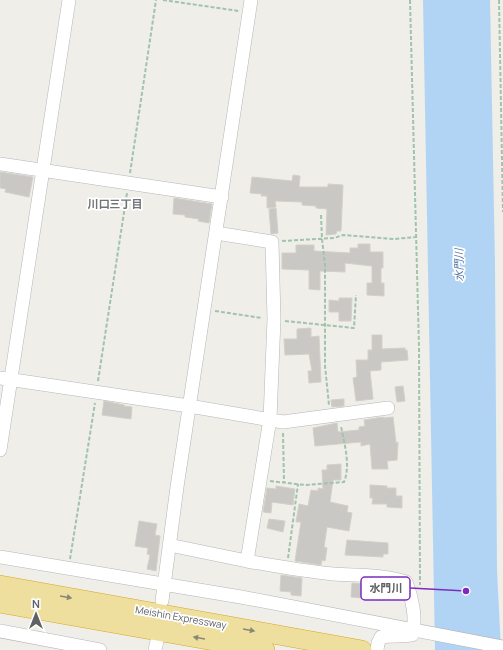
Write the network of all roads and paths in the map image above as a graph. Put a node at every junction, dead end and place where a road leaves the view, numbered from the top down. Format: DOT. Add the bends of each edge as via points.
graph roads {
  1 [pos="69,0"];
  2 [pos="156,0"];
  3 [pos="163,0"];
  4 [pos="410,0"];
  5 [pos="500,0"];
  6 [pos="250,6"];
  7 [pos="0,164"];
  8 [pos="42,170"];
  9 [pos="128,183"];
  10 [pos="222,197"];
  11 [pos="503,212"];
  12 [pos="321,215"];
  13 [pos="216,233"];
  14 [pos="416,237"];
  15 [pos="322,239"];
  16 [pos="272,242"];
  17 [pos="356,295"];
  18 [pos="205,308"];
  19 [pos="274,319"];
  20 [pos="325,326"];
  21 [pos="6,379"];
  22 [pos="96,393"];
  23 [pos="189,406"];
  24 [pos="388,408"];
  25 [pos="334,415"];
  26 [pos="277,420"];
  27 [pos="0,450"];
  28 [pos="260,480"];
  29 [pos="284,482"];
  30 [pos="298,484"];
  31 [pos="169,545"];
  32 [pos="0,557"];
  33 [pos="247,561"];
  34 [pos="69,568"];
  35 [pos="287,568"];
  36 [pos="164,583"];
  37 [pos="0,585"];
  38 [pos="420,591"];
  39 [pos="162,602"];
  40 [pos="0,603"];
  41 [pos="414,630"];
  42 [pos="0,631"];
  43 [pos="59,646"];
  44 [pos="503,647"];
  45 [pos="353,648"];
  46 [pos="100,650"];
  47 [pos="265,650"];
  48 [pos="377,650"];
  1 -- 8 [label="street"];
  2 -- 9 [label="path"];
  3 -- 6 [label="path"];
  4 -- 14 [label="path"];
  5 -- 11 [label="path"];
  6 -- 10 [label="street"];
  7 -- 8 [label="street"];
  8 -- 9 [label="street"];
  8 -- 21 [label="street"];
  9 -- 10 [label="street"];
  9 -- 22 [label="path"];
  10 -- 13 [label="street"];
  12 -- 15 [label="path"];
  13 -- 16 [label="street"];
  13 -- 18 [label="street"];
  14 -- 15 [label="path" via="343,234"];
  14 -- 38 [label="path"];
  15 -- 16 [label="path"];
  15 -- 20 [label="path" via="326,265"];
  16 -- 19 [label="street"];
  17 -- 20 [label="path" via="354,328"];
  18 -- 19 [label="path"];
  18 -- 23 [label="street"];
  19 -- 20 [label="path"];
  19 -- 26 [label="street"];
  20 -- 25 [label="path" via="325,366"];
  21 -- 22 [label="street"];
  21 -- 27 [label="street"];
  22 -- 23 [label="street"];
  22 -- 34 [label="path"];
  23 -- 26 [label="street"];
  23 -- 31 [label="street"];
  24 -- 25 [label="street"];
  25 -- 26 [label="street"];
  25 -- 30 [label="path" via="346,461 347,474 344,482"];
  26 -- 28 [label="street"];
  26 -- 29 [label="path"];
  28 -- 29 [label="path"];
  28 -- 33 [label="street"];
  29 -- 30 [label="path"];
  30 -- 35 [label="path"];
  31 -- 33 [label="street"];
  31 -- 36 [label="street"];
  32 -- 34 [label="street"];
  33 -- 35 [label="street"];
  34 -- 36 [label="street"];
  35 -- 41 [label="street" via="396,578 406,582 410,592"];
  36 -- 39 [label="street"];
  36 -- 41 [label="street"];
  37 -- 45 [label="highway, Meishin Expressway, one-way"];
  47 -- 40 [label="highway, Meishin Expressway, one-way"];
  41 -- 44 [label="street"];
  41 -- 48 [label="street" via="412,635 404,637 381,637"];
  42 -- 43 [label="street"];
  43 -- 46 [label="street"];
}
